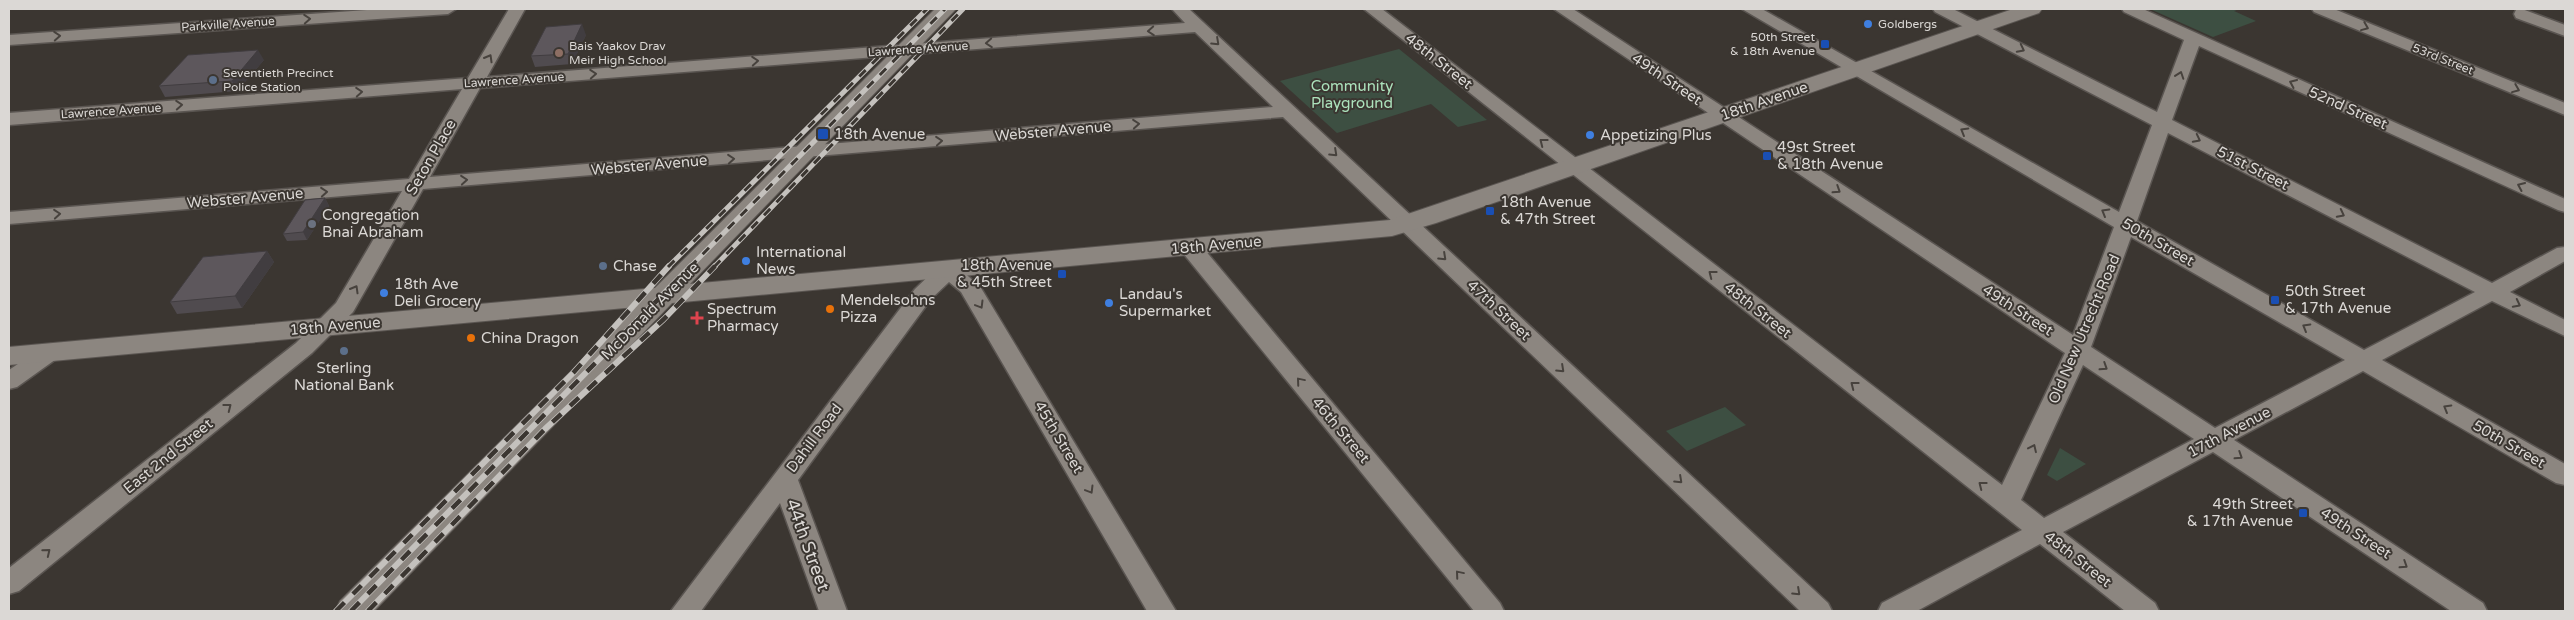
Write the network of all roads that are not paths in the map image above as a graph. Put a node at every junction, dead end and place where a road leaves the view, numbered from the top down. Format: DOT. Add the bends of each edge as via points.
graph roads {
  1 [pos="448,9"];
  2 [pos="517,9"];
  3 [pos="946,9"];
  4 [pos="1180,9"];
  5 [pos="1372,9"];
  6 [pos="1562,9"];
  7 [pos="1750,9"];
  8 [pos="1941,9"];
  9 [pos="2032,9"];
  10 [pos="2130,9"];
  11 [pos="2320,9"];
  12 [pos="2522,14"];
  13 [pos="1200,27"];
  14 [pos="1978,28"];
  15 [pos="2565,30"];
  16 [pos="2193,38"];
  17 [pos="9,40"];
  18 [pos="907,50"];
  19 [pos="1857,69"];
  20 [pos="474,83"];
  21 [pos="2565,110"];
  22 [pos="1289,111"];
  23 [pos="1723,116"];
  24 [pos="9,118"];
  25 [pos="2164,122"];
  26 [pos="806,152"];
  27 [pos="1575,167"];
  28 [pos="415,184"];
  29 [pos="2565,206"];
  30 [pos="9,218"];
  31 [pos="1408,224"];
  32 [pos="2127,224"];
  33 [pos="1191,248"];
  34 [pos="2565,253"];
  35 [pos="948,270"];
  36 [pos="2492,292"];
  37 [pos="665,296"];
  38 [pos="325,327"];
  39 [pos="2565,329"];
  40 [pos="2078,350"];
  41 [pos="51,352"];
  42 [pos="9,356"];
  43 [pos="2364,360"];
  44 [pos="9,381"];
  45 [pos="2214,440"];
  46 [pos="2565,476"];
  47 [pos="784,478"];
  48 [pos="2007,504"];
  49 [pos="2042,531"];
  50 [pos="9,583"];
  51 [pos="352,611"];
  52 [pos="685,611"];
  53 [pos="833,611"];
  54 [pos="1162,611"];
  55 [pos="1490,611"];
  56 [pos="1818,611"];
  57 [pos="1892,611"];
  58 [pos="2145,611"];
  59 [pos="2474,611"];
  17 -- 1 [label="street, Parkville Avenue, one-way"];
  20 -- 2 [label="street, Seton Place, one-way"];
  3 -- 18 [label="street, McDonald Avenue"];
  4 -- 13 [label="street, 47th Street"];
  27 -- 5 [label="street, 48th Street, one-way"];
  6 -- 23 [label="street, 49th Street"];
  7 -- 19 [label="street, 50th Street"];
  8 -- 14 [label="street, 51st Street"];
  9 -- 14 [label="street, 18th Avenue"];
  10 -- 16 [label="street, 52nd Street"];
  11 -- 21 [label="street, 53rd Street, one-way"];
  12 -- 15 [label="street"];
  13 -- 18 [label="street, Lawrence Avenue, one-way"];
  13 -- 22 [label="street, 47th Street, one-way"];
  14 -- 19 [label="street, 18th Avenue"];
  14 -- 25 [label="street, 51st Street, one-way"];
  25 -- 16 [label="street, Old New Utrecht Road, one-way"];
  29 -- 16 [label="street, 52nd Street, one-way"];
  20 -- 18 [label="street, Lawrence Avenue, one-way"];
  18 -- 26 [label="street, McDonald Avenue"];
  19 -- 23 [label="street, 18th Avenue"];
  32 -- 19 [label="street, 50th Street, one-way"];
  24 -- 20 [label="street, Lawrence Avenue, one-way"];
  20 -- 28 [label="street, Seton Place"];
  26 -- 22 [label="street, Webster Avenue, one-way"];
  22 -- 31 [label="street, 47th Street, one-way"];
  23 -- 27 [label="street, 18th Avenue"];
  23 -- 40 [label="street, 49th Street, one-way"];
  25 -- 32 [label="street, Old New Utrecht Road"];
  25 -- 36 [label="street, 51st Street, one-way"];
  28 -- 26 [label="street, Webster Avenue, one-way"];
  26 -- 37 [label="street, McDonald Avenue"];
  27 -- 31 [label="street, 18th Avenue"];
  48 -- 27 [label="street, 48th Street, one-way"];
  30 -- 28 [label="street, Webster Avenue, one-way"];
  38 -- 28 [label="street, Seton Place, one-way" via="345,307"];
  31 -- 33 [label="street, 18th Avenue" via="1379,230"];
  31 -- 56 [label="street, 47th Street, one-way"];
  32 -- 40 [label="street, Old New Utrecht Road"];
  43 -- 32 [label="street, 50th Street, one-way"];
  33 -- 35 [label="street, 18th Avenue"];
  55 -- 33 [label="street, 46th Street, one-way"];
  34 -- 36 [label="street, 17th Avenue"];
  35 -- 37 [label="street, 18th Avenue"];
  35 -- 47 [label="street, Dahill Road" via="923,294"];
  35 -- 54 [label="street, 45th Street, one-way" via="970,288"];
  36 -- 39 [label="street, 51st Street, one-way"];
  36 -- 43 [label="street, 17th Avenue"];
  37 -- 38 [label="street, 18th Avenue"];
  37 -- 51 [label="street, McDonald Avenue"];
  38 -- 41 [label="street, 18th Avenue"];
  50 -- 38 [label="street, East 2nd Street, one-way" via="304,348"];
  40 -- 45 [label="street, 49th Street, one-way"];
  48 -- 40 [label="street, Old New Utrecht Road, one-way"];
  41 -- 42 [label="street, 18th Avenue"];
  41 -- 44 [label="street"];
  43 -- 45 [label="street, 17th Avenue"];
  46 -- 43 [label="street, 50th Street, one-way"];
  45 -- 49 [label="street, 17th Avenue"];
  45 -- 59 [label="street, 49th Street, one-way"];
  47 -- 52 [label="street, Dahill Road"];
  47 -- 53 [label="street, 44th Street"];
  48 -- 49 [label="street, 48th Street"];
  49 -- 57 [label="street, 17th Avenue"];
  49 -- 58 [label="street, 48th Street"];
}
